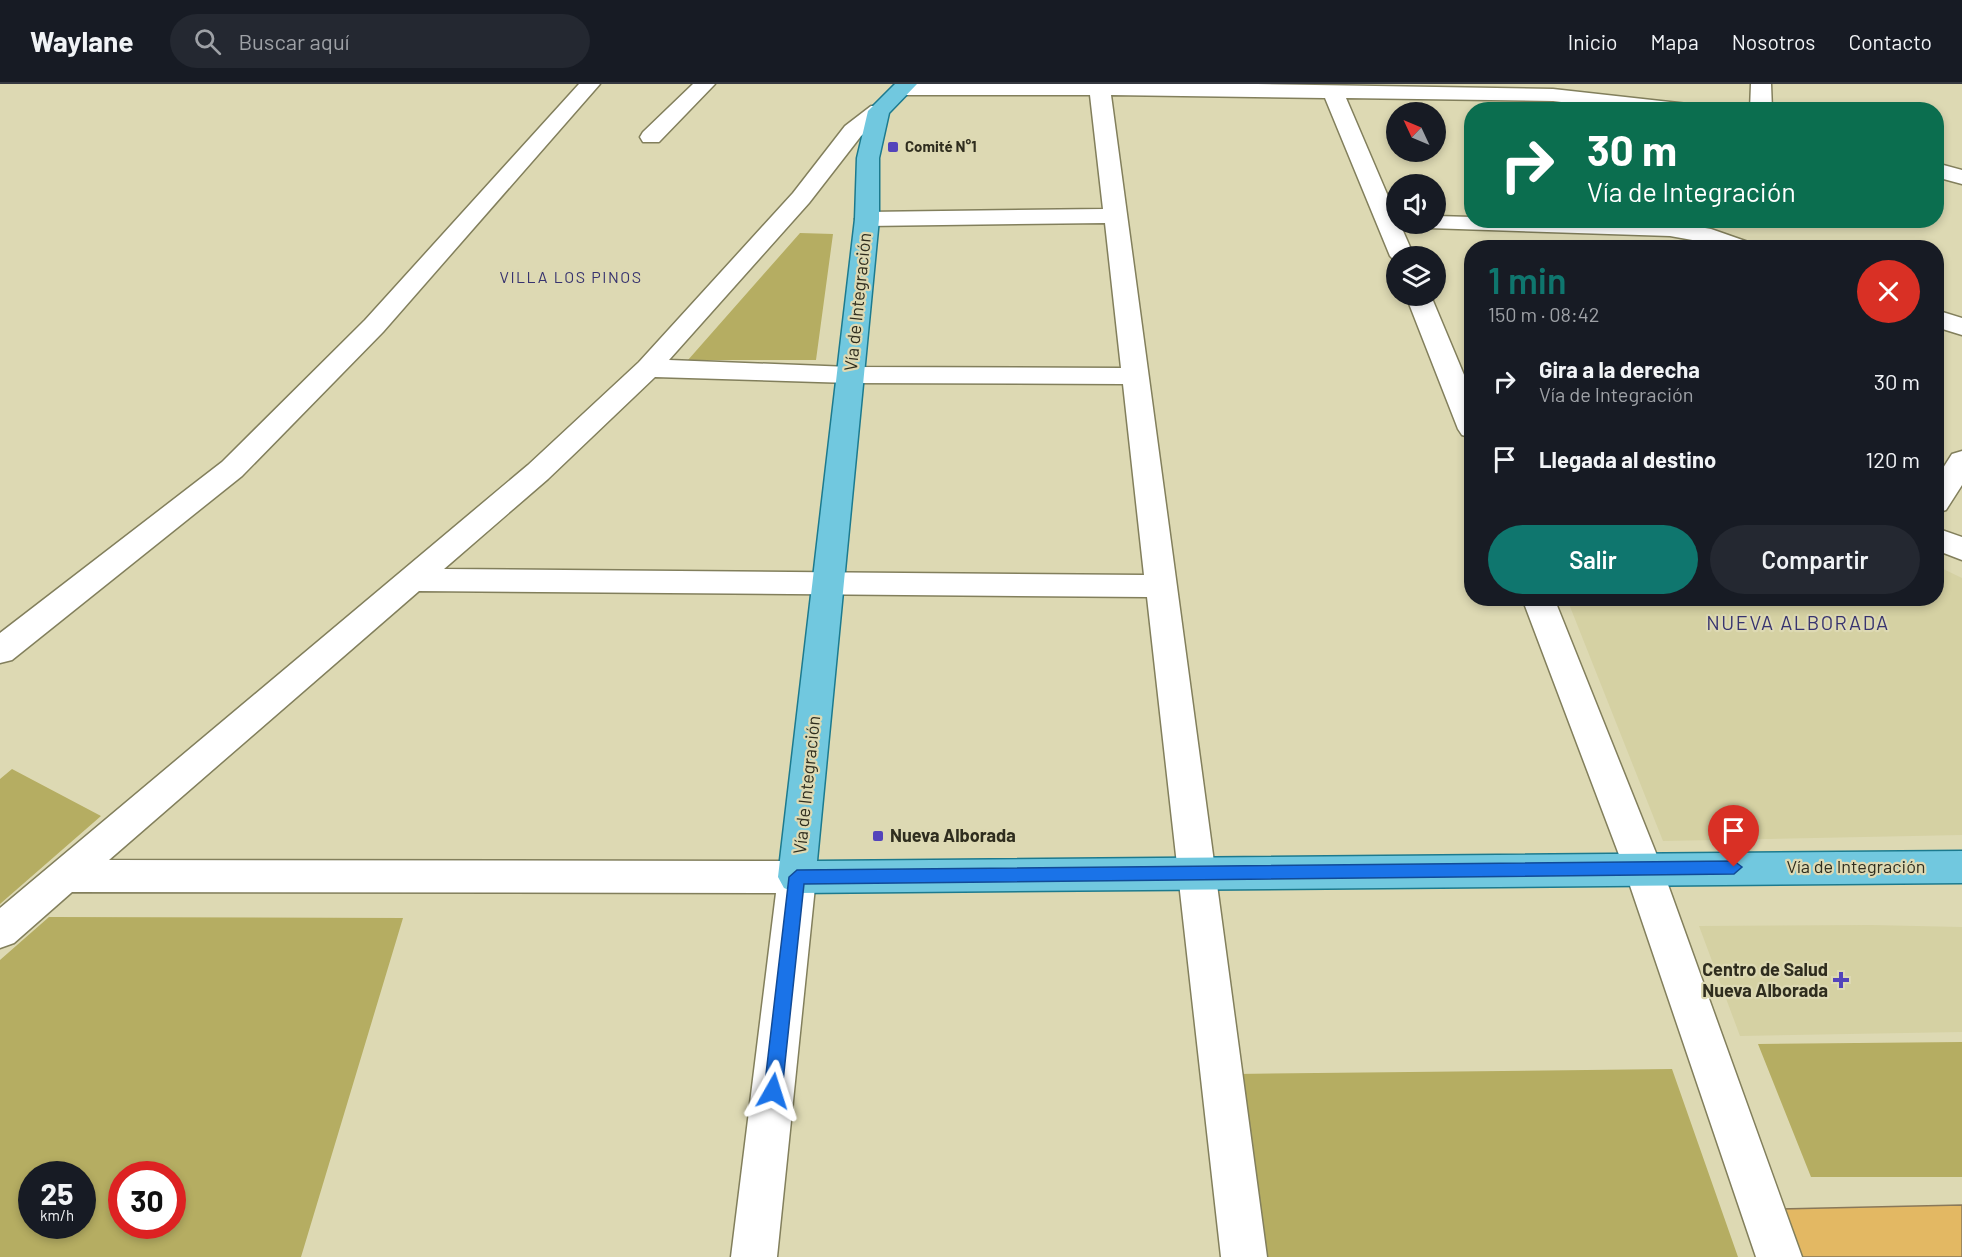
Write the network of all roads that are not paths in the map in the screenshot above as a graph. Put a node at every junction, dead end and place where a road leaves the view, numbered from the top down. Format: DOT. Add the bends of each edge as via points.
graph roads {
  1 [pos="590,84"];
  2 [pos="705,84"];
  3 [pos="1761,84"];
  4 [pos="906,86"];
  5 [pos="1100,89"];
  6 [pos="1550,89"];
  7 [pos="1333,92"];
  8 [pos="1635,102"];
  9 [pos="1761,102"];
  10 [pos="879,111"];
  11 [pos="651,137"];
  12 [pos="1944,172"];
  13 [pos="1962,177"];
  14 [pos="1386,208"];
  15 [pos="1116,216"];
  16 [pos="867,219"];
  17 [pos="1446,224"];
  18 [pos="1464,225"];
  19 [pos="1623,228"];
  20 [pos="1720,240"];
  21 [pos="1423,306"];
  22 [pos="1944,321"];
  23 [pos="1962,327"];
  24 [pos="648,368"];
  25 [pos="850,375"];
  26 [pos="1135,376"];
  27 [pos="1464,395"];
  28 [pos="1962,461"];
  29 [pos="1944,489"];
  30 [pos="1944,541"];
  31 [pos="1962,549"];
  32 [pos="410,580"];
  33 [pos="830,582"];
  34 [pos="1162,586"];
  35 [pos="1541,606"];
  36 [pos="0,651"];
  37 [pos="1962,867"];
  38 [pos="1643,868"];
  39 [pos="1198,872"];
  40 [pos="66,876"];
  41 [pos="797,877"];
  42 [pos="0,931"];
  43 [pos="754,1257"];
  44 [pos="1244,1257"];
  45 [pos="1779,1257"];
  1 -- 36 [label="street" via="374,326 231,470"];
  2 -- 11 [label="street"];
  3 -- 9 [label="street"];
  4 -- 5 [label="street"];
  4 -- 10 [label="main road"];
  5 -- 7 [label="street"];
  5 -- 15 [label="street"];
  6 -- 7 [label="street"];
  6 -- 8 [label="street"];
  7 -- 14 [label="street"];
  10 -- 16 [label="main road, Vía de Integración" via="868,158"];
  10 -- 24 [label="street" via="853,131 801,198"];
  12 -- 13 [label="street"];
  15 -- 16 [label="street"];
  15 -- 26 [label="street"];
  16 -- 25 [label="main road, Vía de Integración"];
  17 -- 18 [label="street"];
  19 -- 20 [label="street" via="1670,229"];
  21 -- 27 [label="street"];
  22 -- 23 [label="street"];
  24 -- 25 [label="street"];
  24 -- 32 [label="street" via="537,472"];
  25 -- 26 [label="street"];
  25 -- 33 [label="main road, Vía de Integración"];
  26 -- 34 [label="street"];
  28 -- 29 [label="street"];
  30 -- 31 [label="street"];
  32 -- 33 [label="street"];
  32 -- 40 [label="street"];
  33 -- 34 [label="street"];
  33 -- 41 [label="main road, Vía de Integración"];
  34 -- 39 [label="street"];
  35 -- 38 [label="street"];
  37 -- 38 [label="main road, Vía de Integración"];
  38 -- 39 [label="main road, Vía de Integración"];
  38 -- 45 [label="street"];
  39 -- 41 [label="main road, Vía de Integración"];
  39 -- 44 [label="street"];
  40 -- 41 [label="street"];
  40 -- 42 [label="street"];
  41 -- 43 [label="street"];
}
